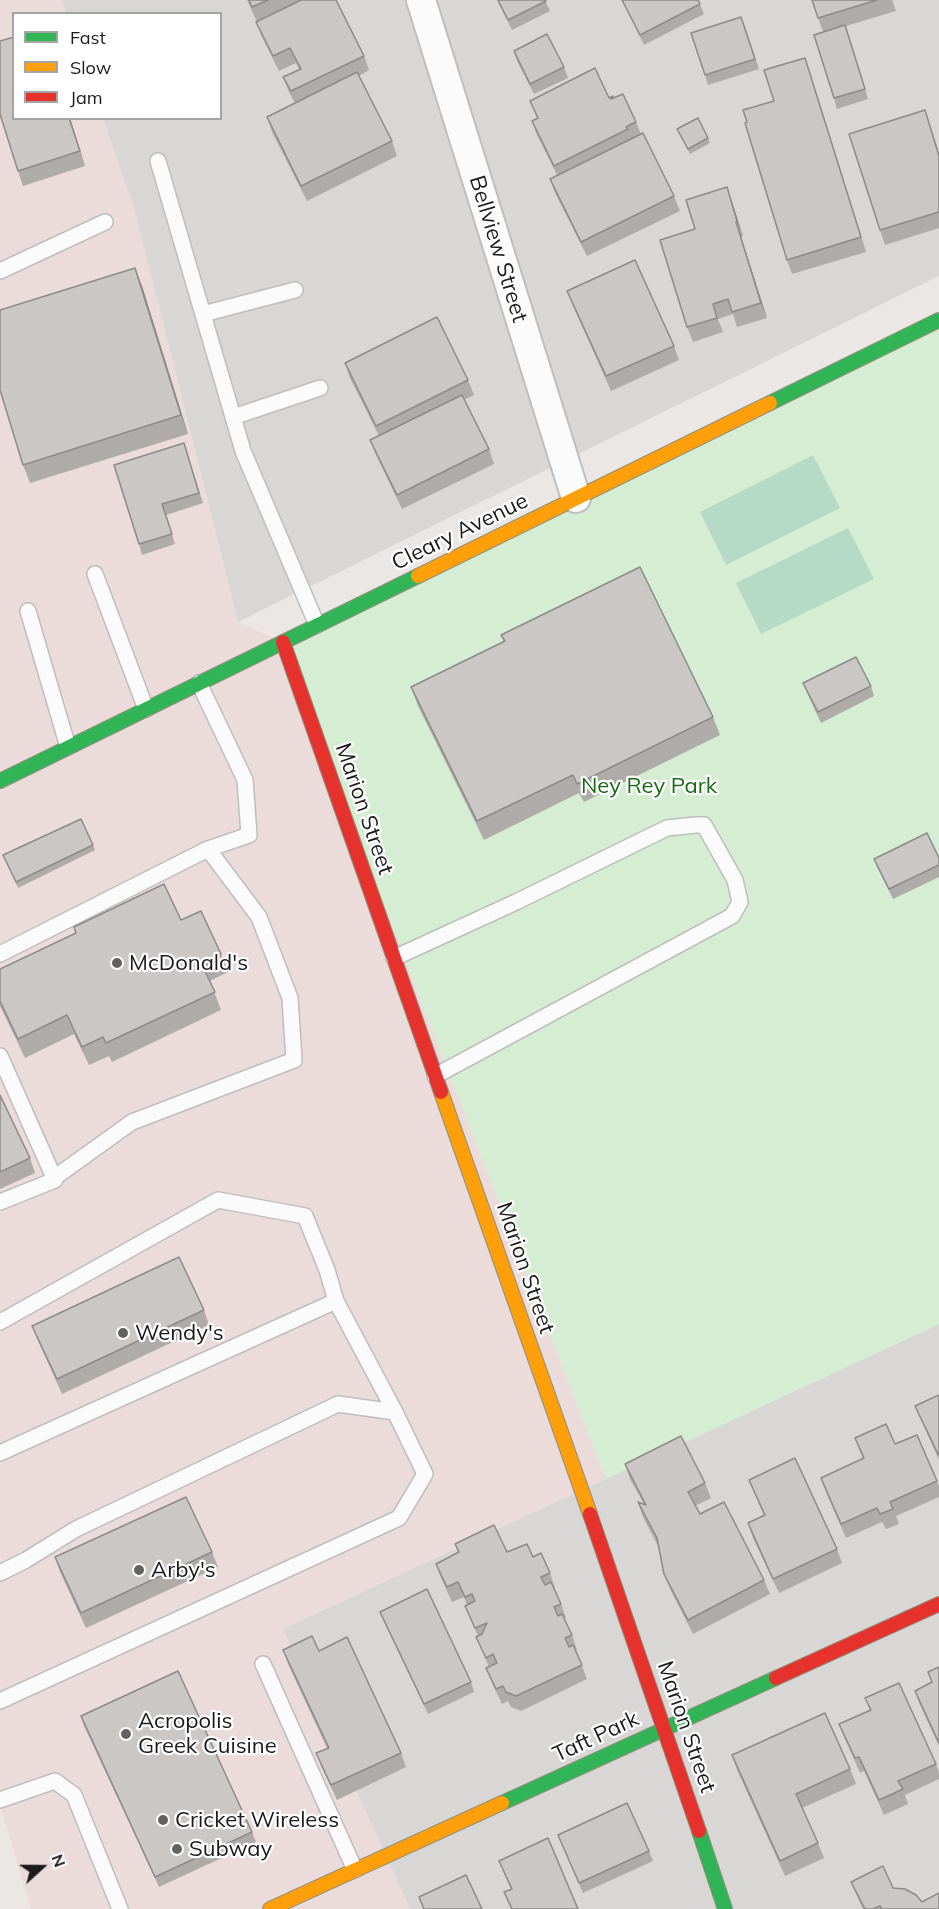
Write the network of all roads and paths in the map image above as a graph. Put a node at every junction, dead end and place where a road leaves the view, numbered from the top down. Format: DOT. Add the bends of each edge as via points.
graph roads {
  1 [pos="421,0"];
  2 [pos="158,161"];
  3 [pos="105,222"];
  4 [pos="0,272"];
  5 [pos="295,290"];
  6 [pos="203,314"];
  7 [pos="939,320"];
  8 [pos="320,388"];
  9 [pos="233,417"];
  10 [pos="576,498"];
  11 [pos="96,574"];
  12 [pos="28,611"];
  13 [pos="317,625"];
  14 [pos="283,642"];
  15 [pos="199,683"];
  16 [pos="146,709"];
  17 [pos="68,747"];
  18 [pos="0,781"];
  19 [pos="208,849"];
  20 [pos="0,954"];
  21 [pos="394,958"];
  22 [pos="0,1056"];
  23 [pos="435,1076"];
  24 [pos="54,1178"];
  25 [pos="0,1202"];
  26 [pos="336,1301"];
  27 [pos="0,1322"];
  28 [pos="395,1412"];
  29 [pos="0,1453"];
  30 [pos="0,1573"];
  31 [pos="939,1604"];
  32 [pos="263,1664"];
  33 [pos="0,1701"];
  34 [pos="665,1729"];
  35 [pos="0,1800"];
  36 [pos="355,1870"];
  37 [pos="120,1909"];
  38 [pos="270,1909"];
  39 [pos="724,1909"];
  1 -- 10 [label="street, Bellview Street"];
  2 -- 6 [label="lane"];
  3 -- 4 [label="lane"];
  5 -- 6 [label="lane"];
  6 -- 9 [label="lane"];
  7 -- 10 [label="street, Cleary Avenue"];
  8 -- 9 [label="lane"];
  9 -- 13 [label="lane" via="243,451"];
  10 -- 13 [label="street, Cleary Avenue"];
  11 -- 16 [label="lane"];
  12 -- 17 [label="lane"];
  13 -- 14 [label="street, Cleary Avenue"];
  14 -- 15 [label="street, Cleary Avenue"];
  14 -- 21 [label="street, Marion Street"];
  15 -- 16 [label="street, Cleary Avenue"];
  15 -- 19 [label="lane" via="245,780 249,835"];
  16 -- 17 [label="street, Cleary Avenue"];
  17 -- 18 [label="street, Cleary Avenue"];
  19 -- 20 [label="lane"];
  19 -- 24 [label="lane" via="259,916 290,998 294,1060 132,1122"];
  21 -- 23 [label="street, Marion Street"];
  21 -- 23 [label="lane" via="667,828 704,825 735,880 740,902 732,916"];
  22 -- 24 [label="lane"];
  23 -- 34 [label="street, Marion Street"];
  24 -- 25 [label="lane"];
  26 -- 27 [label="lane" via="305,1216 218,1200"];
  26 -- 28 [label="lane"];
  26 -- 29 [label="lane"];
  28 -- 30 [label="lane" via="338,1404 76,1529"];
  28 -- 33 [label="lane" via="425,1474 399,1518"];
  31 -- 34 [label="street, Taft Park"];
  32 -- 36 [label="lane"];
  34 -- 36 [label="street, Taft Park"];
  34 -- 39 [label="street, Marion Street"];
  35 -- 37 [label="lane" via="55,1781 74,1795"];
  36 -- 38 [label="street, Taft Park"];
}
